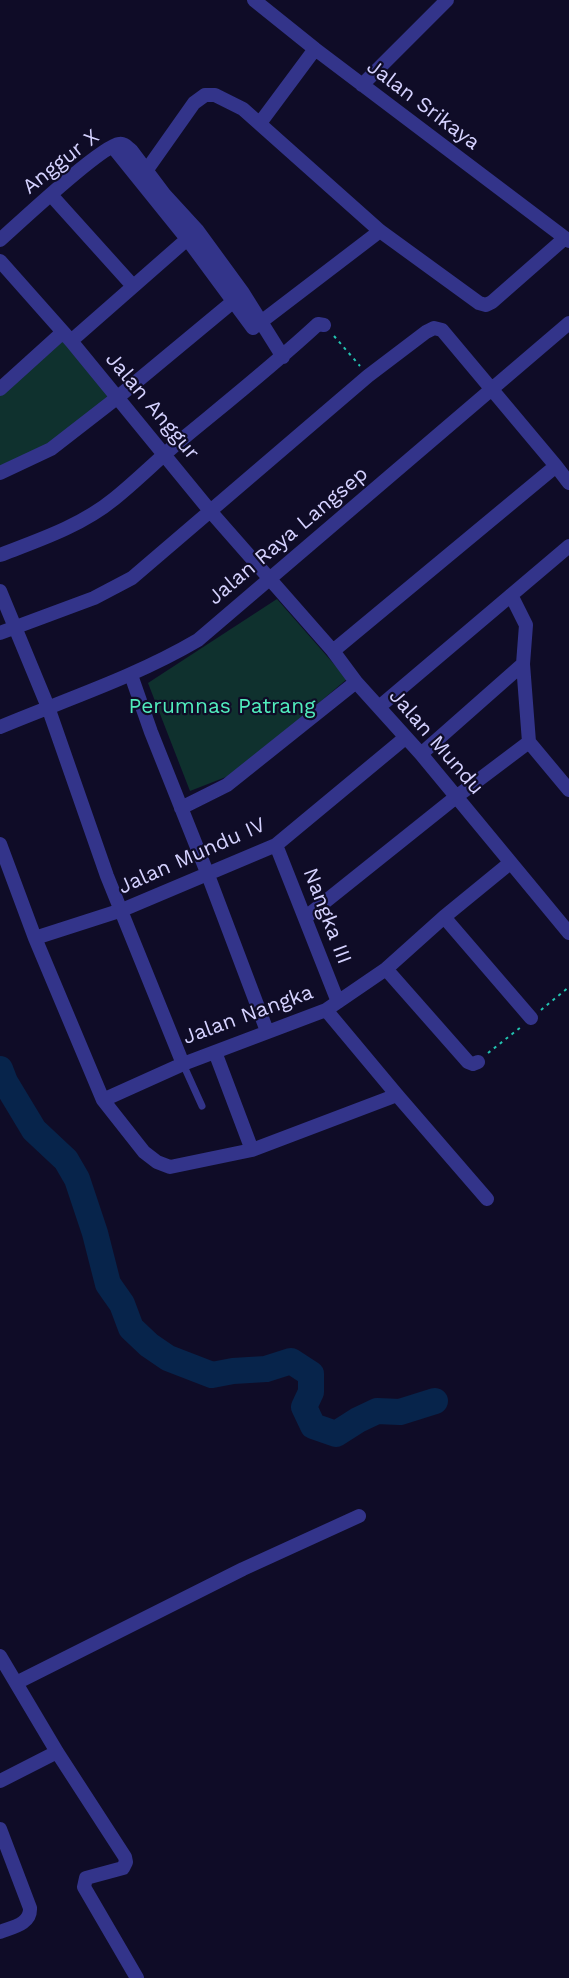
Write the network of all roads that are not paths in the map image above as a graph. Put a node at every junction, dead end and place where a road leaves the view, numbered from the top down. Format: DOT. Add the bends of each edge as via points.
graph roads {
  1 [pos="254,0"];
  2 [pos="447,0"];
  3 [pos="315,49"];
  4 [pos="362,85"];
  5 [pos="260,123"];
  6 [pos="113,147"];
  7 [pos="146,171"];
  8 [pos="51,195"];
  9 [pos="380,231"];
  10 [pos="192,235"];
  11 [pos="0,240"];
  12 [pos="567,240"];
  13 [pos="0,261"];
  14 [pos="133,286"];
  15 [pos="238,297"];
  16 [pos="263,322"];
  17 [pos="569,323"];
  18 [pos="324,325"];
  19 [pos="67,336"];
  20 [pos="283,357"];
  21 [pos="1,387"];
  22 [pos="493,390"];
  23 [pos="118,397"];
  24 [pos="164,453"];
  25 [pos="556,466"];
  26 [pos="0,473"];
  27 [pos="569,483"];
  28 [pos="212,512"];
  29 [pos="569,546"];
  30 [pos="0,555"];
  31 [pos="270,580"];
  32 [pos="0,591"];
  33 [pos="511,595"];
  34 [pos="15,628"];
  35 [pos="0,633"];
  36 [pos="333,651"];
  37 [pos="523,664"];
  38 [pos="131,675"];
  39 [pos="356,682"];
  40 [pos="48,707"];
  41 [pos="379,707"];
  42 [pos="0,727"];
  43 [pos="405,738"];
  44 [pos="529,742"];
  45 [pos="421,754"];
  46 [pos="569,790"];
  47 [pos="456,797"];
  48 [pos="181,808"];
  49 [pos="0,844"];
  50 [pos="276,845"];
  51 [pos="510,863"];
  52 [pos="208,875"];
  53 [pos="122,910"];
  54 [pos="306,917"];
  55 [pos="444,917"];
  56 [pos="569,933"];
  57 [pos="35,938"];
  58 [pos="386,969"];
  59 [pos="332,1006"];
  60 [pos="531,1018"];
  61 [pos="267,1031"];
  62 [pos="215,1052"];
  63 [pos="478,1062"];
  64 [pos="183,1064"];
  65 [pos="397,1095"];
  66 [pos="103,1100"];
  67 [pos="202,1106"];
  68 [pos="252,1150"];
  69 [pos="487,1199"];
  70 [pos="359,1516"];
  71 [pos="0,1656"];
  72 [pos="16,1683"];
  73 [pos="57,1752"];
  74 [pos="0,1781"];
  75 [pos="2,1838"];
  76 [pos="0,1932"];
  77 [pos="137,1978"];
  1 -- 3 [label="street, Jalan Srikaya"];
  2 -- 4 [label="street"];
  3 -- 4 [label="street, Jalan Srikaya"];
  3 -- 5 [label="street"];
  4 -- 12 [label="street, Jalan Srikaya"];
  5 -- 7 [label="street" via="221,97 201,97"];
  5 -- 9 [label="street"];
  6 -- 7 [label="street, Anggur X" via="120,143 126,146"];
  6 -- 8 [label="street, Anggur X"];
  6 -- 10 [label="street"];
  7 -- 10 [label="street"];
  8 -- 11 [label="street, Anggur X"];
  8 -- 14 [label="street"];
  9 -- 12 [label="street" via="486,305"];
  9 -- 16 [label="street"];
  10 -- 14 [label="street"];
  10 -- 15 [label="street"];
  13 -- 19 [label="street, Jalan Anggur"];
  14 -- 19 [label="street"];
  15 -- 16 [label="street"];
  15 -- 23 [label="street"];
  16 -- 20 [label="street"];
  17 -- 22 [label="street, Jalan Raya Langsep"];
  18 -- 20 [label="street" via="318,324"];
  19 -- 21 [label="street"];
  19 -- 23 [label="street, Jalan Anggur"];
  20 -- 24 [label="street"];
  22 -- 25 [label="street"];
  22 -- 28 [label="street" via="442,330 434,328 368,376"];
  22 -- 31 [label="street, Jalan Raya Langsep"];
  23 -- 24 [label="street, Jalan Anggur"];
  23 -- 26 [label="street" via="51,449"];
  24 -- 28 [label="street, Jalan Anggur"];
  24 -- 30 [label="street" via="113,500 81,521"];
  25 -- 27 [label="street"];
  25 -- 36 [label="street"];
  28 -- 31 [label="street, Jalan Anggur"];
  28 -- 34 [label="street" via="132,578 94,598"];
  29 -- 33 [label="street"];
  31 -- 36 [label="street, Jalan Mundu"];
  31 -- 38 [label="street, Jalan Raya Langsep" via="198,640"];
  32 -- 34 [label="street, Jalan Nangka"];
  33 -- 37 [label="street" via="525,622"];
  33 -- 41 [label="street"];
  34 -- 35 [label="street"];
  34 -- 40 [label="street, Jalan Nangka"];
  36 -- 39 [label="street, Jalan Mundu"];
  37 -- 44 [label="street"];
  37 -- 45 [label="street"];
  38 -- 40 [label="street, Jalan Raya Langsep"];
  38 -- 48 [label="street"];
  39 -- 41 [label="street, Jalan Mundu"];
  39 -- 48 [label="street" via="227,785"];
  40 -- 42 [label="street, Jalan Raya Langsep"];
  40 -- 53 [label="street, Jalan Nangka"];
  41 -- 43 [label="street, Jalan Mundu"];
  43 -- 45 [label="street, Jalan Mundu"];
  43 -- 50 [label="street, Jalan Mundu IV"];
  44 -- 46 [label="street"];
  44 -- 47 [label="street"];
  45 -- 47 [label="street, Jalan Mundu"];
  47 -- 51 [label="street, Jalan Mundu"];
  47 -- 54 [label="street"];
  48 -- 52 [label="street"];
  49 -- 57 [label="street"];
  50 -- 52 [label="street, Jalan Mundu IV"];
  50 -- 54 [label="street, Nangka III"];
  51 -- 55 [label="street, Jalan Nangka"];
  51 -- 56 [label="street, Jalan Mundu"];
  52 -- 53 [label="street, Jalan Mundu IV"];
  52 -- 61 [label="street"];
  53 -- 57 [label="street, Jalan Mundu IV"];
  53 -- 64 [label="street, Jalan Nangka"];
  54 -- 59 [label="street, Nangka III"];
  55 -- 58 [label="street, Jalan Nangka"];
  55 -- 60 [label="street"];
  57 -- 66 [label="street"];
  58 -- 59 [label="street, Jalan Nangka"];
  58 -- 63 [label="street" via="468,1062"];
  59 -- 61 [label="street, Jalan Nangka"];
  59 -- 65 [label="street, Nangka III"];
  61 -- 62 [label="street, Jalan Nangka"];
  62 -- 64 [label="street, Jalan Nangka"];
  62 -- 68 [label="street"];
  64 -- 66 [label="street"];
  64 -- 67 [label="lane"];
  65 -- 68 [label="street"];
  65 -- 69 [label="street, Nangka III"];
  66 -- 68 [label="street" via="144,1152 170,1167"];
  70 -- 72 [label="street" via="243,1569"];
  71 -- 72 [label="street"];
  72 -- 73 [label="street"];
  73 -- 74 [label="street"];
  73 -- 77 [label="street" via="125,1857 123,1868 86,1878 84,1887"];
  75 -- 76 [label="street" via="31,1916"];
}
